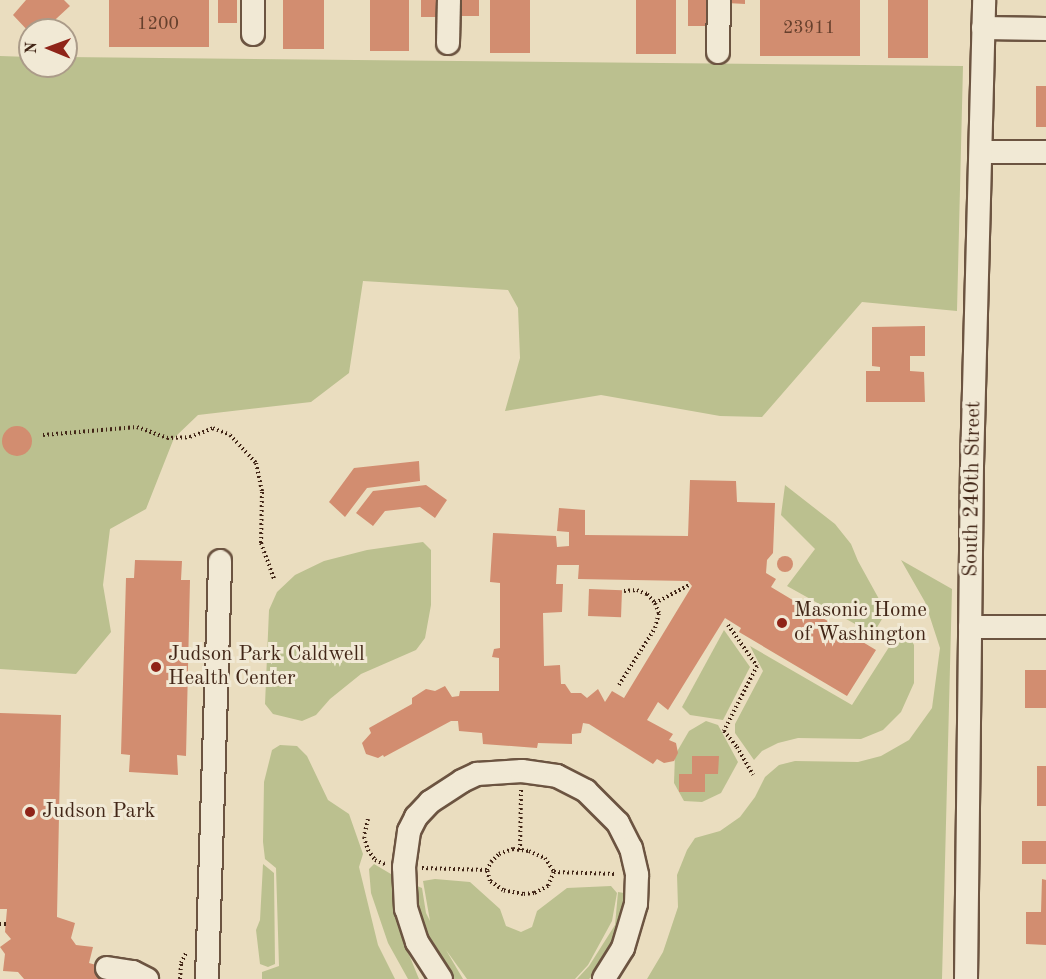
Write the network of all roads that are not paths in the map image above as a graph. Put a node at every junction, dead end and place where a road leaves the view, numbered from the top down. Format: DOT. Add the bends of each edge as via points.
graph roads {
  1 [pos="253,0"];
  2 [pos="449,0"];
  3 [pos="720,0"];
  4 [pos="984,0"];
  5 [pos="983,28"];
  6 [pos="1046,29"];
  7 [pos="253,34"];
  8 [pos="448,43"];
  9 [pos="718,52"];
  10 [pos="981,152"];
  11 [pos="1046,153"];
  12 [pos="220,561"];
  13 [pos="970,627"];
  14 [pos="1046,627"];
  15 [pos="107,968"];
  16 [pos="147,979"];
  17 [pos="207,979"];
  18 [pos="441,979"];
  19 [pos="604,979"];
  20 [pos="966,979"];
  1 -- 7 [label="street"];
  2 -- 8 [label="street"];
  3 -- 9 [label="street"];
  4 -- 5 [label="street, South 240th Street"];
  5 -- 6 [label="street"];
  5 -- 10 [label="street, South 240th Street"];
  10 -- 11 [label="street"];
  10 -- 13 [label="street, South 240th Street"];
  12 -- 17 [label="street"];
  13 -- 14 [label="street"];
  13 -- 20 [label="street, South 240th Street"];
  15 -- 16 [label="street" via="133,972"];
  18 -- 19 [label="street" via="421,950 410,924 404,867 409,831 429,802 455,785 477,774 522,771 557,776 599,801 626,835 637,874 636,904 617,961"];
}
